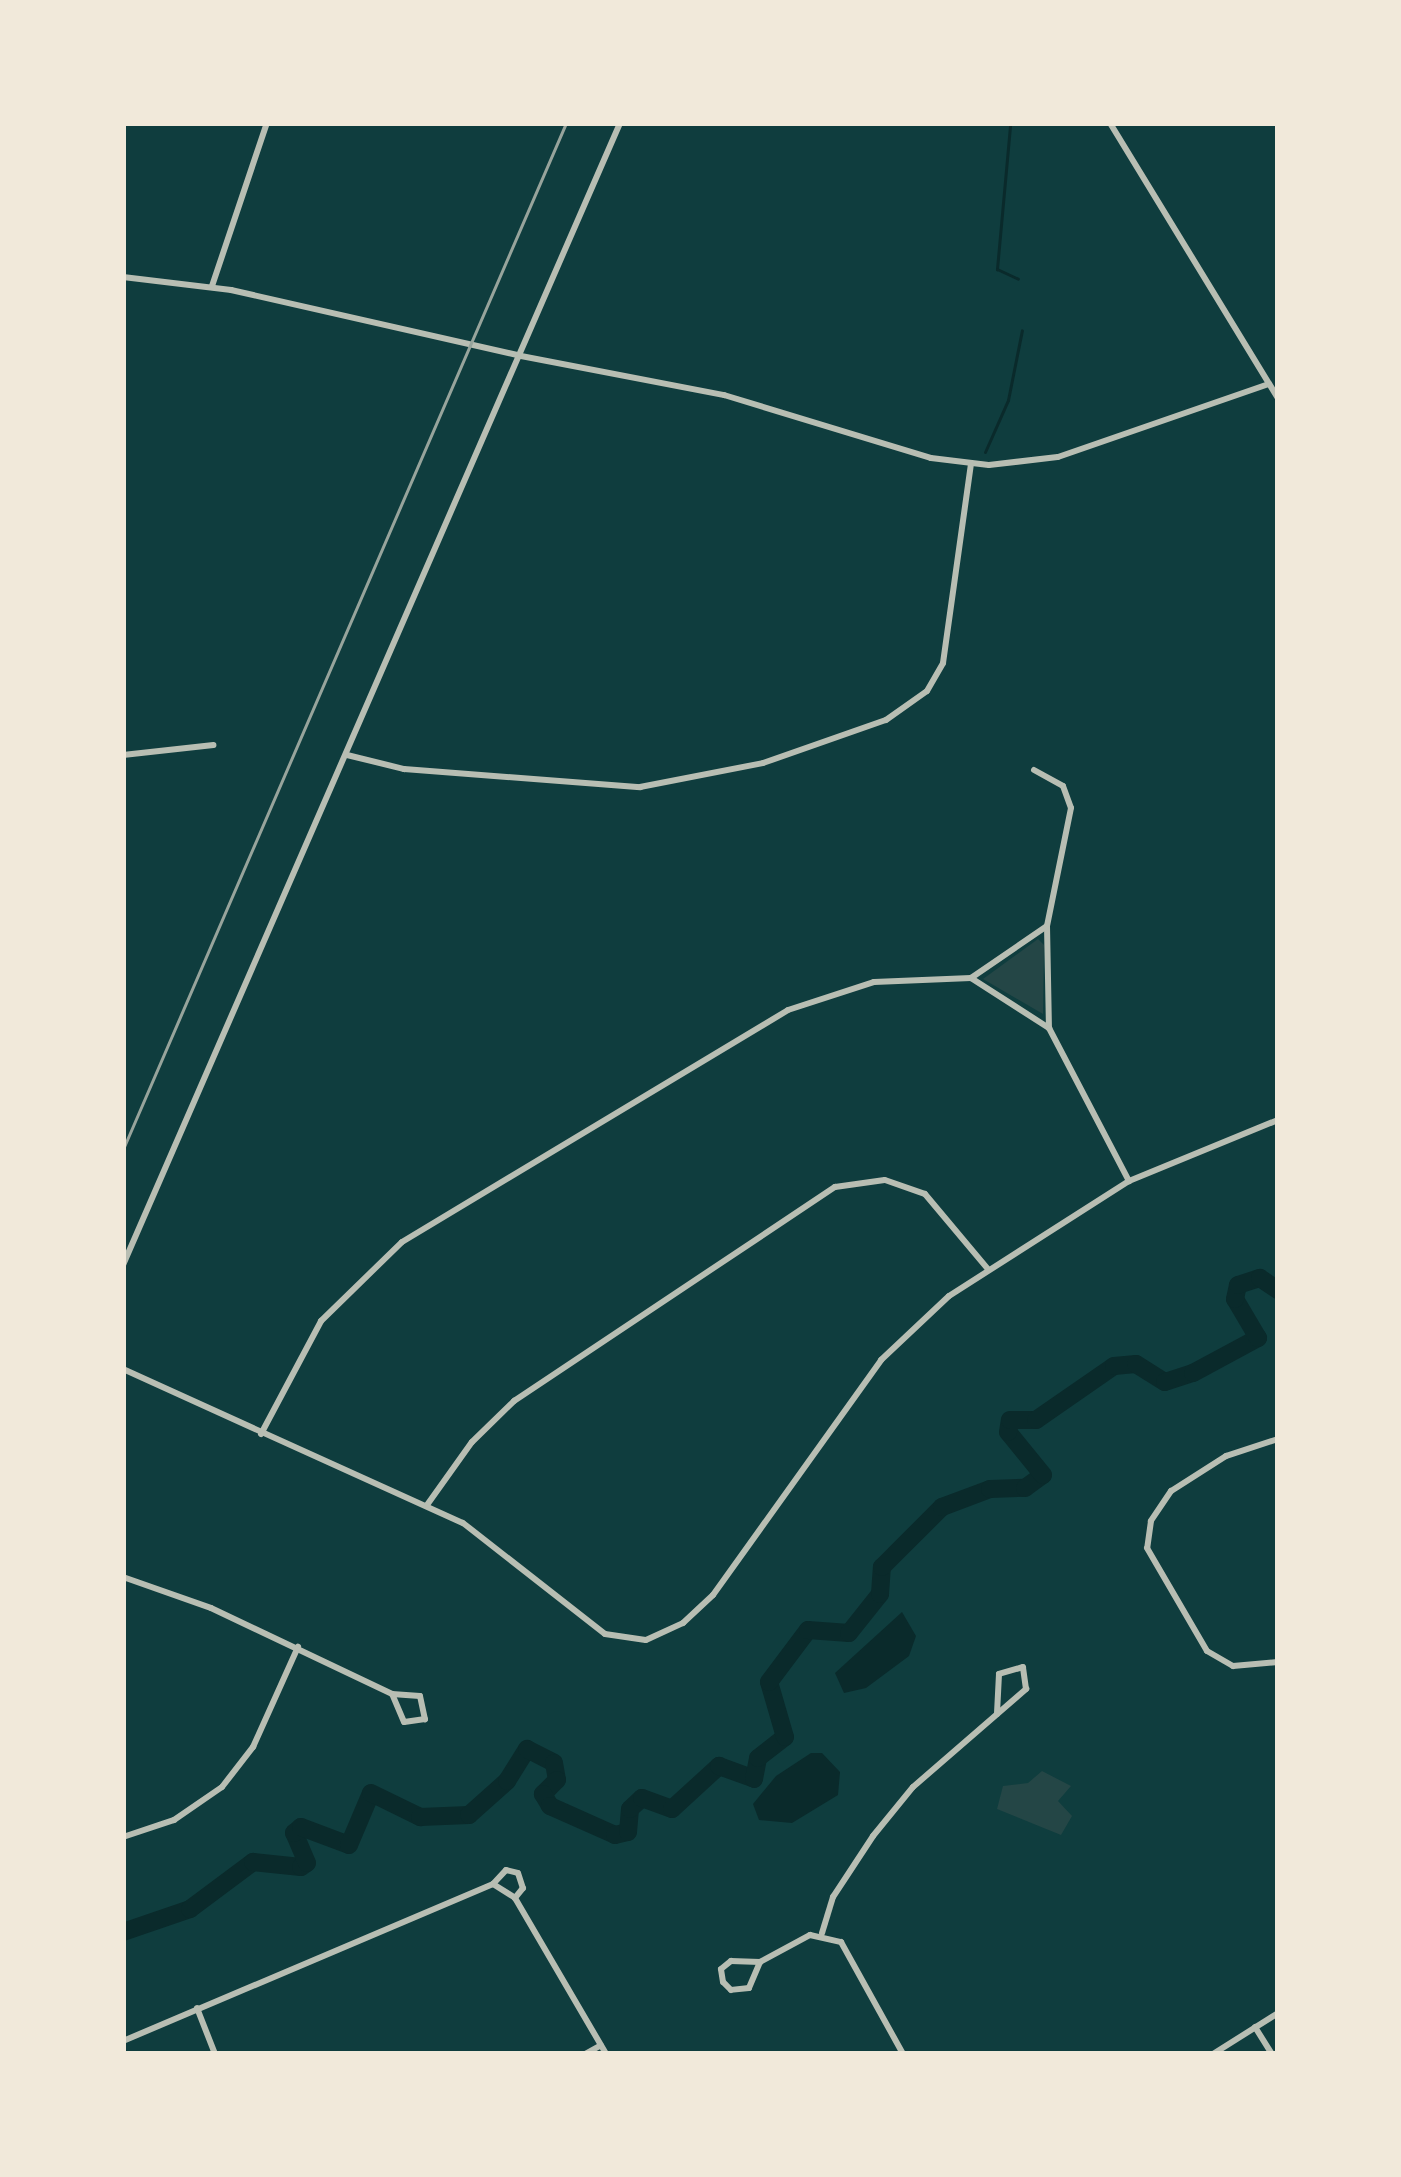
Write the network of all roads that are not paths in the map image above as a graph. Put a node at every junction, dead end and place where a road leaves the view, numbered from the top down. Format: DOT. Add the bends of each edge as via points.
graph roads {
  1 [pos="267,123"];
  2 [pos="620,123"];
  3 [pos="1110,123"];
  4 [pos="123,277"];
  5 [pos="212,286"];
  6 [pos="521,356"];
  7 [pos="1269,384"];
  8 [pos="1278,398"];
  9 [pos="971,464"];
  10 [pos="213,745"];
  11 [pos="123,754"];
  12 [pos="347,755"];
  13 [pos="1034,770"];
  14 [pos="1047,926"];
  15 [pos="971,978"];
  16 [pos="1049,1028"];
  17 [pos="1278,1120"];
  18 [pos="1129,1181"];
  19 [pos="123,1265"];
  20 [pos="987,1268"];
  21 [pos="123,1369"];
  22 [pos="261,1434"];
  23 [pos="1278,1438"];
  24 [pos="427,1505"];
  25 [pos="123,1577"];
  26 [pos="298,1647"];
  27 [pos="1278,1662"];
  28 [pos="392,1694"];
  29 [pos="998,1714"];
  30 [pos="123,1837"];
  31 [pos="493,1884"];
  32 [pos="515,1898"];
  33 [pos="822,1933"];
  34 [pos="760,1962"];
  35 [pos="197,2008"];
  36 [pos="1278,2013"];
  37 [pos="1255,2027"];
  38 [pos="123,2041"];
  39 [pos="601,2045"];
  40 [pos="215,2054"];
  41 [pos="585,2054"];
  42 [pos="606,2054"];
  43 [pos="902,2054"];
  44 [pos="1213,2054"];
  45 [pos="1272,2054"];
  1 -- 5 [label="street"];
  2 -- 6 [label="street"];
  3 -- 7 [label="street"];
  4 -- 5 [label="street"];
  5 -- 6 [label="street"];
  6 -- 9 [label="street" via="758,403"];
  6 -- 12 [label="street"];
  7 -- 8 [label="street"];
  7 -- 9 [label="street" via="1058,457"];
  9 -- 12 [label="street" via="943,663 927,691 886,720 741,769 640,787 423,771"];
  10 -- 11 [label="street"];
  12 -- 19 [label="street"];
  13 -- 14 [label="street" via="1063,786 1071,808"];
  14 -- 15 [label="street"];
  14 -- 16 [label="street"];
  15 -- 16 [label="street"];
  15 -- 22 [label="street" via="890,980 812,998 402,1242 321,1321"];
  16 -- 18 [label="street"];
  17 -- 18 [label="street"];
  18 -- 20 [label="street"];
  20 -- 24 [label="street" via="925,1194 885,1180 835,1187 514,1401"];
  20 -- 24 [label="street" via="881,1360 724,1580 663,1634 633,1642 605,1634 505,1551"];
  21 -- 22 [label="street"];
  22 -- 24 [label="street"];
  23 -- 27 [label="street" via="1238,1450 1171,1492 1153,1516 1147,1548 1207,1651 1233,1666"];
  25 -- 26 [label="street"];
  26 -- 28 [label="street"];
  26 -- 30 [label="street" via="253,1747 222,1787 174,1820"];
  28 -- 28 [label="street" via="420,1696 425,1719 404,1722"];
  29 -- 29 [label="street" via="1030,1684 1023,1666 999,1674"];
  29 -- 33 [label="street" via="892,1811 833,1897"];
  31 -- 32 [label="street"];
  31 -- 32 [label="street" via="506,1870 518,1873 523,1888"];
  31 -- 35 [label="street"];
  32 -- 39 [label="street"];
  33 -- 34 [label="street"];
  33 -- 43 [label="street" via="854,1955"];
  34 -- 34 [label="street" via="730,1961 721,1969 723,1982 749,1988"];
  35 -- 38 [label="street"];
  35 -- 40 [label="street"];
  36 -- 37 [label="street"];
  37 -- 44 [label="street"];
  37 -- 45 [label="street"];
  39 -- 41 [label="street"];
  39 -- 42 [label="street"];
}
